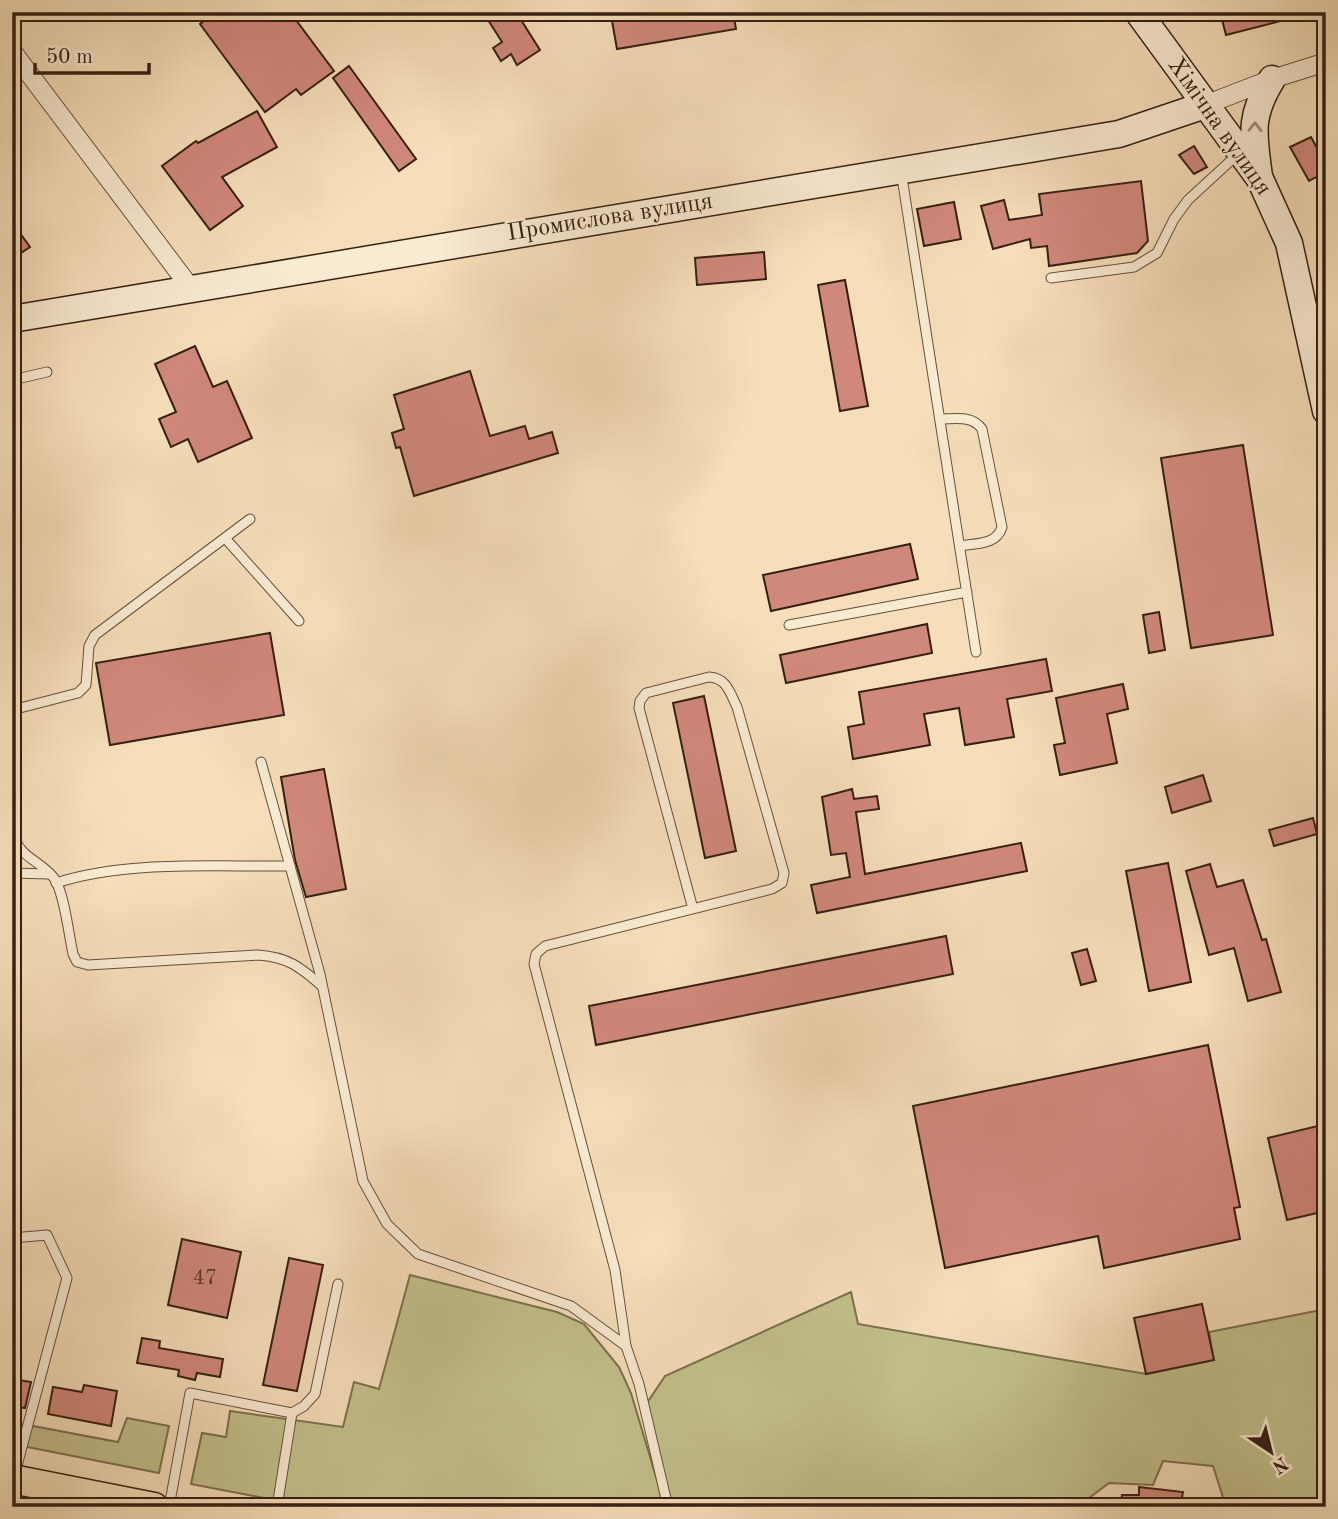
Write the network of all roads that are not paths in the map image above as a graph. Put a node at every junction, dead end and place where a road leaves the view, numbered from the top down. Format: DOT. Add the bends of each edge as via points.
graph roads {
  1 [pos="1138,12"];
  2 [pos="12,51"];
  3 [pos="1326,62"];
  4 [pos="1272,79"];
  5 [pos="1205,105"];
  6 [pos="1240,152"];
  7 [pos="901,170"];
  8 [pos="1260,179"];
  9 [pos="1051,278"];
  10 [pos="190,287"];
  11 [pos="16,316"];
  12 [pos="47,372"];
  13 [pos="12,380"];
  14 [pos="1326,411"];
  15 [pos="940,419"];
  16 [pos="250,519"];
  17 [pos="225,538"];
  18 [pos="960,546"];
  19 [pos="967,592"];
  20 [pos="299,621"];
  21 [pos="789,625"];
  22 [pos="976,652"];
  23 [pos="12,710"];
  24 [pos="261,762"];
  25 [pos="12,828"];
  26 [pos="290,866"];
  27 [pos="12,873"];
  28 [pos="48,874"];
  29 [pos="56,883"];
  30 [pos="693,909"];
  31 [pos="322,986"];
  32 [pos="12,1238"];
  33 [pos="338,1284"];
  34 [pos="626,1346"];
  35 [pos="292,1413"];
  36 [pos="13,1479"];
  37 [pos="154,1507"];
  38 [pos="169,1507"];
  39 [pos="277,1507"];
  40 [pos="668,1507"];
  1 -- 5 [label="street, Хімічна вулиця"];
  2 -- 10 [label="street"];
  3 -- 4 [label="street"];
  4 -- 5 [label="street"];
  8 -- 4 [label="street, one-way" via="1255,116"];
  5 -- 6 [label="street, Хімічна вулиця"];
  5 -- 7 [label="street, Промислова вулиця" via="1119,134"];
  6 -- 8 [label="street, Хімічна вулиця"];
  6 -- 9 [label="lane" via="1188,200 1157,253 1145,262"];
  7 -- 10 [label="street, Промислова вулиця"];
  7 -- 15 [label="lane"];
  8 -- 14 [label="street, Хімічна вулиця" via="1289,243"];
  10 -- 11 [label="street, Промислова вулиця"];
  12 -- 13 [label="lane"];
  15 -- 18 [label="lane"];
  15 -- 18 [label="lane" via="969,418 982,429 1002,527 993,541"];
  16 -- 17 [label="lane"];
  17 -- 20 [label="lane"];
  17 -- 23 [label="lane" via="94,635 86,685 78,693"];
  18 -- 19 [label="lane"];
  19 -- 21 [label="lane"];
  19 -- 22 [label="lane"];
  24 -- 26 [label="lane"];
  25 -- 28 [label="lane" via="18,848"];
  26 -- 29 [label="lane" via="123,869"];
  26 -- 31 [label="lane"];
  27 -- 28 [label="lane"];
  28 -- 29 [label="lane"];
  29 -- 31 [label="lane" via="77,961 88,965 276,956 296,964"];
  30 -- 30 [label="lane" via="639,708 646,693 717,677 726,682 737,707 784,873 782,883 772,889"];
  30 -- 34 [label="lane" via="545,946 536,954 534,964 615,1270"];
  31 -- 34 [label="lane" via="363,1181 387,1224 418,1254 571,1306"];
  32 -- 36 [label="lane" via="47,1235 67,1278"];
  33 -- 35 [label="lane" via="315,1394"];
  34 -- 40 [label="lane"];
  35 -- 38 [label="lane" via="190,1393"];
  35 -- 39 [label="lane"];
  36 -- 37 [label="main road"];
}
